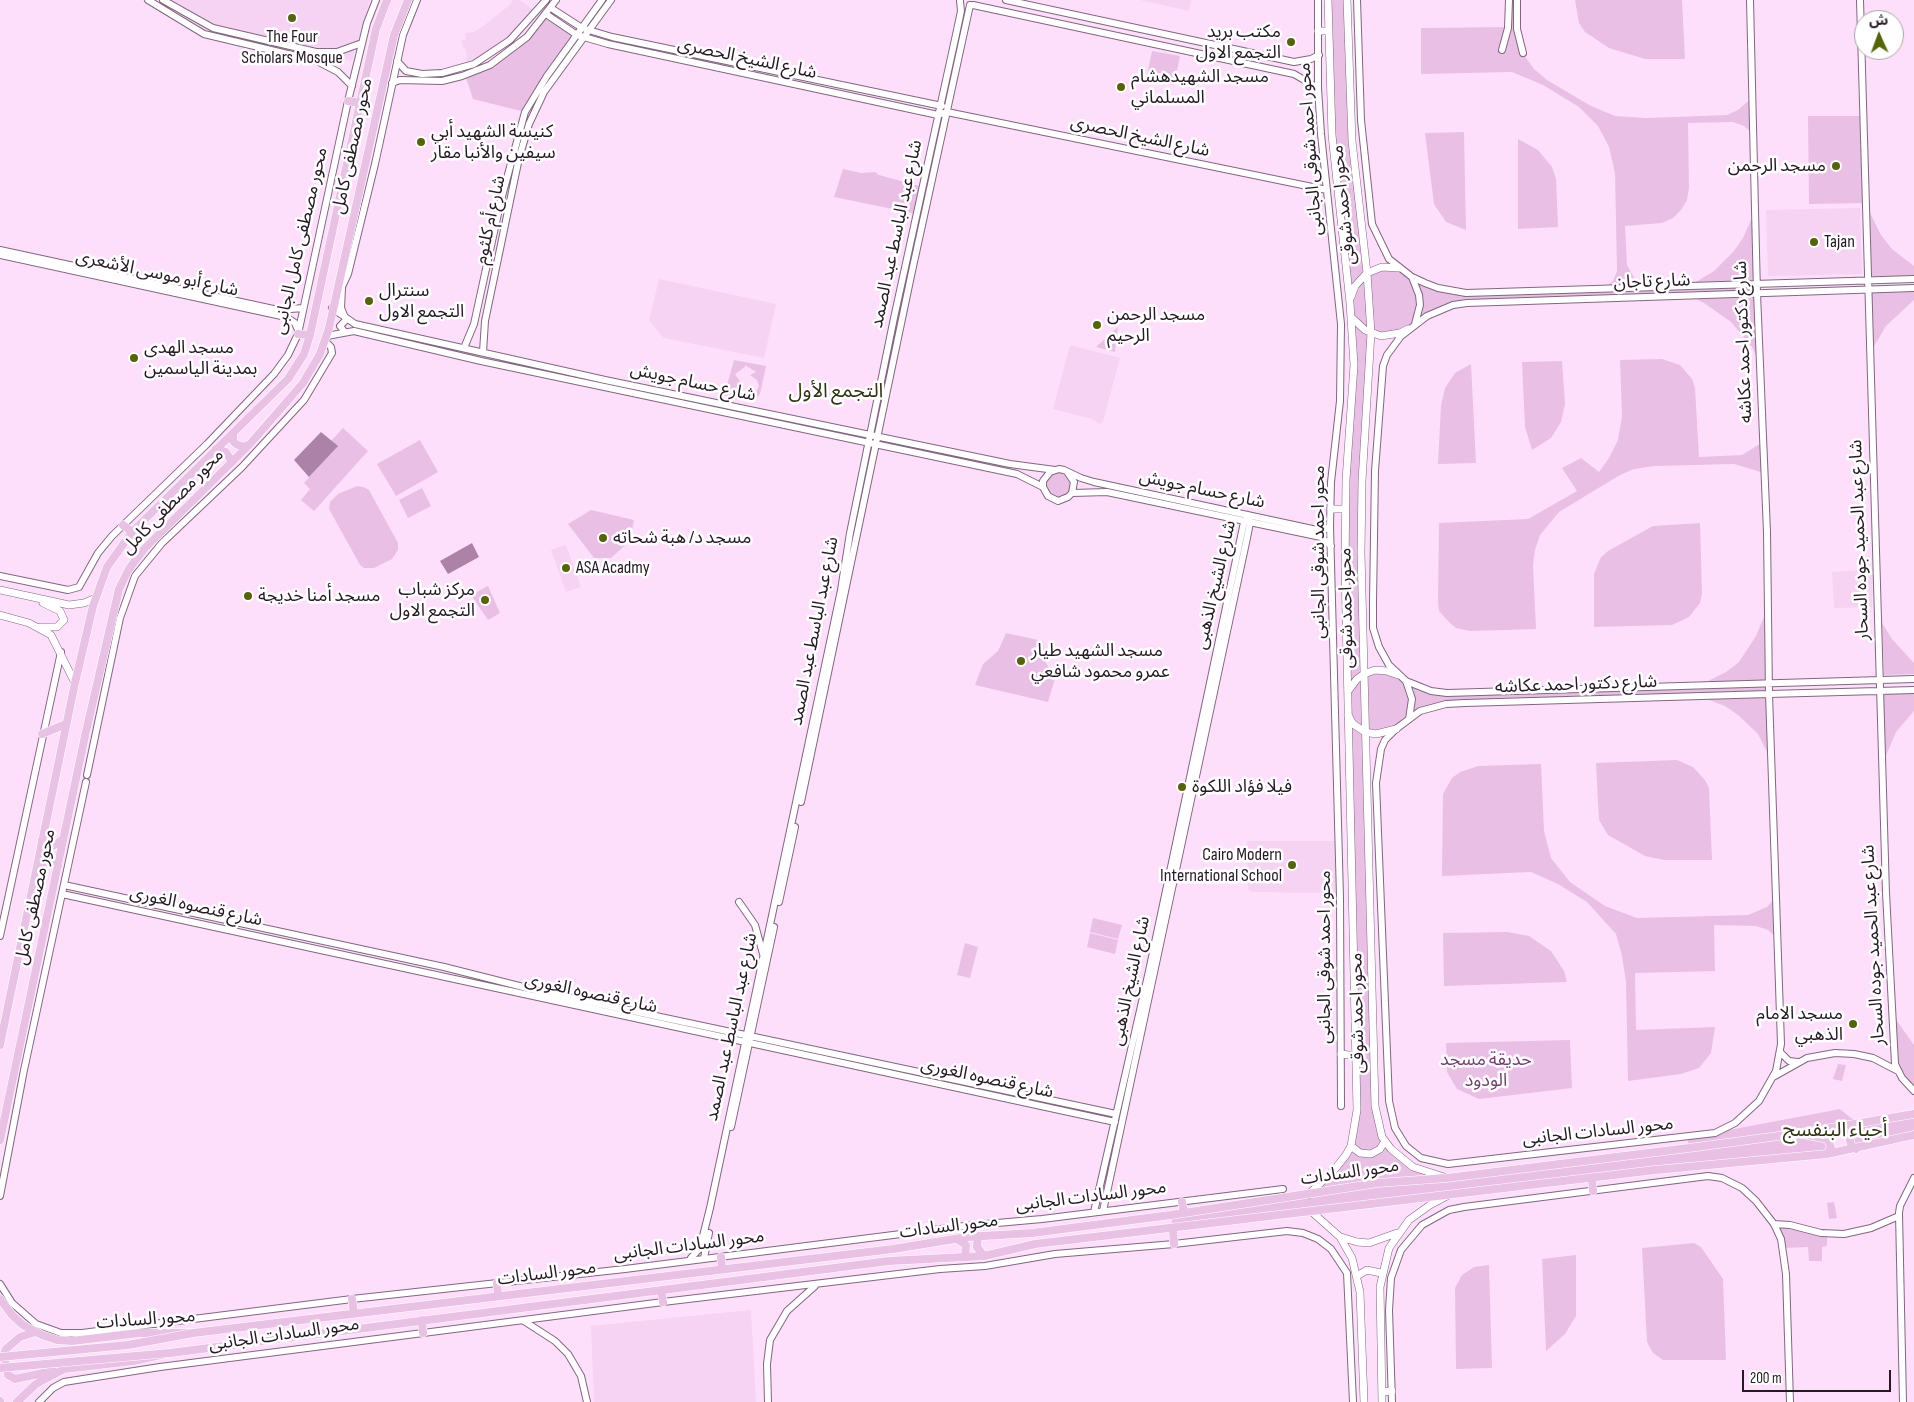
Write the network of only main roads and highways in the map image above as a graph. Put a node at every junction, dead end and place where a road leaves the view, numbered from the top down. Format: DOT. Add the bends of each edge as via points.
graph roads {
  1 [pos="387,0"];
  2 [pos="408,0"];
  3 [pos="1328,0"];
  4 [pos="1347,3"];
  5 [pos="1357,3"];
  6 [pos="1328,30"];
  7 [pos="1318,31"];
  8 [pos="348,101"];
  9 [pos="360,103"];
  10 [pos="377,109"];
  11 [pos="386,110"];
  12 [pos="1399,268"];
  13 [pos="1367,273"];
  14 [pos="1350,303"];
  15 [pos="1351,316"];
  16 [pos="1408,329"];
  17 [pos="1371,333"];
  18 [pos="298,334"];
  19 [pos="310,335"];
  20 [pos="233,433"];
  21 [pos="250,444"];
  22 [pos="216,449"];
  23 [pos="232,462"];
  24 [pos="1331,509"];
  25 [pos="1345,509"];
  26 [pos="179,514"];
  27 [pos="185,521"];
  28 [pos="123,525"];
  29 [pos="132,532"];
  30 [pos="0,590"];
  31 [pos="32,597"];
  32 [pos="96,598"];
  33 [pos="0,615"];
  34 [pos="37,626"];
  35 [pos="1396,673"];
  36 [pos="1364,674"];
  37 [pos="74,684"];
  38 [pos="1347,701"];
  39 [pos="1347,712"];
  40 [pos="66,724"];
  41 [pos="1394,731"];
  42 [pos="1365,732"];
  43 [pos="42,734"];
  44 [pos="63,838"];
  45 [pos="42,840"];
  46 [pos="37,866"];
  47 [pos="58,866"];
  48 [pos="2,1024"];
  49 [pos="0,1045"];
  50 [pos="1341,1054"];
  51 [pos="1356,1056"];
  52 [pos="1914,1114"];
  53 [pos="1854,1124"];
  54 [pos="1801,1133"];
  55 [pos="1914,1135"];
  56 [pos="1687,1138"];
  57 [pos="0,1140"];
  58 [pos="1385,1141"];
  59 [pos="1351,1146"];
  60 [pos="1689,1148"];
  61 [pos="1856,1149"];
  62 [pos="1827,1154"];
  63 [pos="1447,1178"];
  64 [pos="1592,1178"];
  65 [pos="1594,1190"];
  66 [pos="1308,1195"];
  67 [pos="1448,1196"];
  68 [pos="1182,1202"];
  69 [pos="1312,1212"];
  70 [pos="1184,1213"];
  71 [pos="1173,1229"];
  72 [pos="1398,1233"];
  73 [pos="978,1236"];
  74 [pos="1340,1237"];
  75 [pos="957,1239"];
  76 [pos="1174,1244"];
  77 [pos="984,1256"];
  78 [pos="721,1257"];
  79 [pos="965,1257"];
  80 [pos="722,1268"];
  81 [pos="1381,1273"];
  82 [pos="1357,1276"];
  83 [pos="497,1283"];
  84 [pos="662,1290"];
  85 [pos="498,1295"];
  86 [pos="352,1298"];
  87 [pos="0,1299"];
  88 [pos="663,1302"];
  89 [pos="354,1313"];
  90 [pos="422,1320"];
  91 [pos="35,1332"];
  92 [pos="193,1333"];
  93 [pos="424,1333"];
  94 [pos="170,1354"];
  95 [pos="0,1357"];
  96 [pos="0,1368"];
  97 [pos="58,1372"];
  98 [pos="1392,1391"];
  99 [pos="1382,1392"];
  100 [pos="17,1402"];
  101 [pos="1364,1402"];
  102 [pos="1382,1402"];
  1 -- 9 [label="main road, محور مصطفى كامل" via="376,29"];
  2 -- 10 [label="main road, محور مصطفى كامل" via="394,35"];
  3 -- 6 [label="main road, محور احمد شوقى"];
  4 -- 5 [label="main road"];
  4 -- 13 [label="main road, محور احمد شوقى" via="1351,134"];
  6 -- 7 [label="main road"];
  6 -- 14 [label="main road, محور احمد شوقى" via="1332,135"];
  8 -- 9 [label="main road"];
  9 -- 19 [label="main road, محور مصطفى كامل"];
  10 -- 11 [label="main road"];
  10 -- 21 [label="main road, محور مصطفى كامل" via="326,338 303,383"];
  12 -- 13 [label="main road" via="1382,267"];
  13 -- 14 [label="main road" via="1355,286"];
  13 -- 17 [label="main road, محور احمد شوقى"];
  14 -- 15 [label="main road, محور احمد شوقى"];
  15 -- 17 [label="main road"];
  15 -- 25 [label="main road, محور احمد شوقى" via="1354,365"];
  16 -- 17 [label="main road" via="1390,336"];
  17 -- 36 [label="main road, محور احمد شوقى" via="1361,527"];
  18 -- 19 [label="main road"];
  19 -- 20 [label="main road, محور مصطفى كامل" via="299,363 288,379"];
  20 -- 21 [label="main road" via="236,444 243,447"];
  20 -- 22 [label="main road, محور مصطفى كامل"];
  21 -- 23 [label="main road, محور مصطفى كامل"];
  22 -- 23 [label="main road" via="226,452"];
  22 -- 29 [label="main road, محور مصطفى كامل"];
  23 -- 26 [label="main road, محور مصطفى كامل"];
  24 -- 25 [label="main road"];
  25 -- 38 [label="main road, محور احمد شوقى"];
  26 -- 27 [label="main road"];
  26 -- 44 [label="main road, محور مصطفى كامل" via="144,549 119,589"];
  28 -- 29 [label="main road"];
  29 -- 32 [label="main road, محور مصطفى كامل" via="106,567"];
  30 -- 31 [label="main road"];
  31 -- 32 [label="main road" via="69,605"];
  31 -- 34 [label="main road" via="64,616 63,623 57,628"];
  32 -- 37 [label="main road, محور مصطفى كامل"];
  33 -- 34 [label="main road"];
  34 -- 37 [label="main road" via="51,635"];
  35 -- 36 [label="main road" via="1375,670"];
  36 -- 38 [label="main road" via="1351,686"];
  36 -- 42 [label="main road, محور احمد شوقى"];
  37 -- 40 [label="main road, محور مصطفى كامل"];
  38 -- 39 [label="main road, محور احمد شوقى"];
  39 -- 42 [label="main road" via="1353,724"];
  39 -- 51 [label="main road, محور احمد شوقى"];
  40 -- 43 [label="main road"];
  40 -- 45 [label="main road, محور مصطفى كامل"];
  41 -- 42 [label="main road"];
  42 -- 58 [label="main road, محور احمد شوقى" via="1374,1087 1377,1115"];
  44 -- 45 [label="main road" via="53,846"];
  44 -- 47 [label="main road, محور مصطفى كامل"];
  45 -- 46 [label="main road, محور مصطفى كامل"];
  46 -- 47 [label="main road" via="47,861"];
  46 -- 48 [label="main road, محور مصطفى كامل"];
  47 -- 57 [label="main road, محور مصطفى كامل"];
  48 -- 49 [label="main road, محور مصطفى كامل"];
  50 -- 51 [label="main road"];
  51 -- 59 [label="main road, محور احمد شوقى" via="1357,1110"];
  52 -- 53 [label="main road, محور السادات"];
  53 -- 54 [label="main road, محور السادات"];
  53 -- 61 [label="main road" via="1849,1136 1851,1145"];
  54 -- 60 [label="main road, محور السادات"];
  54 -- 62 [label="main road" via="1828,1139 1831,1148"];
  55 -- 61 [label="main road, محور السادات"];
  56 -- 60 [label="main road"];
  58 -- 59 [label="main road" via="1371,1154 1360,1153"];
  58 -- 63 [label="main road, محور احمد شوقى" via="1407,1163"];
  59 -- 66 [label="main road, محور احمد شوقى" via="1334,1170"];
  60 -- 63 [label="main road, محور السادات"];
  61 -- 62 [label="main road, محور السادات"];
  62 -- 64 [label="main road, محور السادات"];
  63 -- 66 [label="main road, محور السادات" via="1378,1183"];
  64 -- 65 [label="main road"];
  64 -- 67 [label="main road, محور السادات"];
  66 -- 70 [label="main road, محور السادات"];
  67 -- 69 [label="main road, محور السادات"];
  67 -- 72 [label="main road" via="1423,1209"];
  68 -- 70 [label="main road"];
  69 -- 71 [label="main road, محور السادات"];
  69 -- 74 [label="main road"];
  70 -- 73 [label="main road, محور السادات" via="1032,1233"];
  71 -- 76 [label="main road"];
  71 -- 77 [label="main road, محور السادات" via="1035,1244"];
  72 -- 74 [label="main road" via="1369,1243"];
  72 -- 81 [label="main road"];
  73 -- 75 [label="main road, محور السادات"];
  73 -- 77 [label="main road" via="977,1247"];
  74 -- 82 [label="main road" via="1352,1258"];
  75 -- 79 [label="main road" via="966,1245"];
  75 -- 80 [label="main road, محور السادات"];
  77 -- 79 [label="main road, محور السادات"];
  78 -- 80 [label="main road"];
  79 -- 84 [label="main road, محور السادات" via="889,1261"];
  80 -- 85 [label="main road, محور السادات"];
  81 -- 82 [label="main road" via="1367,1270"];
  81 -- 99 [label="main road"];
  82 -- 101 [label="main road"];
  83 -- 85 [label="main road"];
  84 -- 88 [label="main road"];
  84 -- 90 [label="main road, محور السادات"];
  85 -- 89 [label="main road, محور السادات"];
  86 -- 89 [label="main road"];
  87 -- 91 [label="main road, محور السادات" via="17,1320"];
  89 -- 92 [label="main road, محور السادات"];
  90 -- 93 [label="main road"];
  90 -- 94 [label="main road, محور السادات"];
  91 -- 92 [label="main road, محور السادات" via="49,1338 72,1341 139,1333"];
  91 -- 97 [label="main road" via="20,1337 6,1349 8,1375 15,1379 42,1372"];
  92 -- 95 [label="main road, bridge" via="128,1345"];
  94 -- 96 [label="main road, bridge"];
  94 -- 97 [label="main road, محور السادات"];
  97 -- 100 [label="main road, محور السادات" via="36,1384"];
  98 -- 99 [label="main road"];
  99 -- 102 [label="main road"];
}
